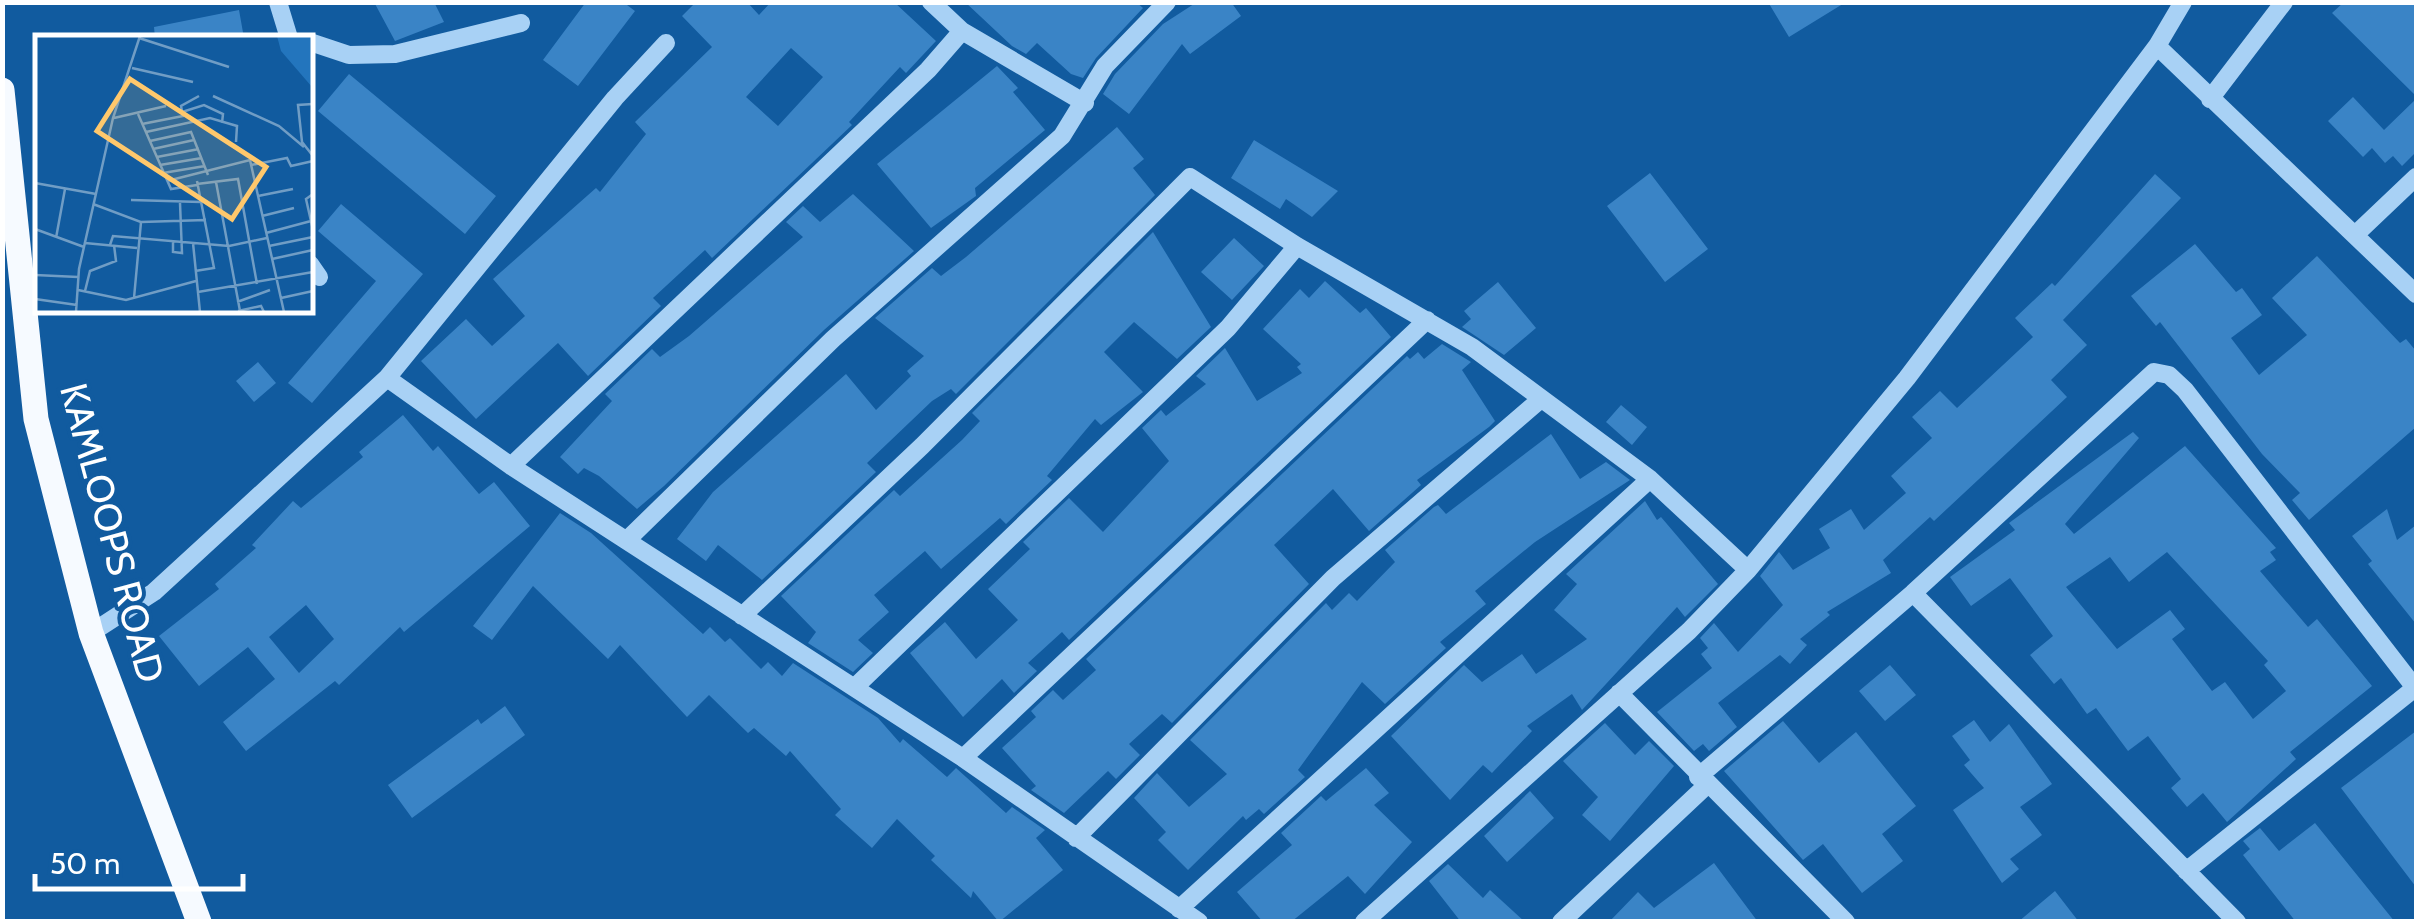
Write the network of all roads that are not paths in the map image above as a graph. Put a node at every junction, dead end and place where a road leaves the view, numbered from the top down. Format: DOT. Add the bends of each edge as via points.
graph roads {
  1 [pos="278,2"];
  2 [pos="931,2"];
  3 [pos="1166,2"];
  4 [pos="2184,2"];
  5 [pos="2284,2"];
  6 [pos="521,23"];
  7 [pos="962,31"];
  8 [pos="290,35"];
  9 [pos="312,43"];
  10 [pos="666,43"];
  11 [pos="2157,46"];
  12 [pos="2,90"];
  13 [pos="2210,98"];
  14 [pos="1085,104"];
  15 [pos="2416,178"];
  16 [pos="2356,234"];
  17 [pos="1297,246"];
  18 [pos="2416,294"];
  19 [pos="1426,320"];
  20 [pos="387,378"];
  21 [pos="1541,399"];
  22 [pos="511,466"];
  23 [pos="1650,480"];
  24 [pos="628,539"];
  25 [pos="1748,570"];
  26 [pos="1913,594"];
  27 [pos="742,616"];
  28 [pos="91,633"];
  29 [pos="855,687"];
  30 [pos="2416,689"];
  31 [pos="1619,694"];
  32 [pos="963,758"];
  33 [pos="1702,781"];
  34 [pos="1076,838"];
  35 [pos="2186,870"];
  36 [pos="1179,909"];
  37 [pos="199,922"];
  38 [pos="1199,922"];
  39 [pos="1364,922"];
  40 [pos="1560,922"];
  41 [pos="1846,922"];
  42 [pos="2237,922"];
  1 -- 8 [label="street"];
  2 -- 7 [label="street"];
  3 -- 14 [label="street" via="1105,66"];
  4 -- 11 [label="street"];
  5 -- 13 [label="street"];
  6 -- 9 [label="street" via="395,54 349,55"];
  7 -- 14 [label="street"];
  7 -- 22 [label="street"];
  10 -- 20 [label="street"];
  11 -- 13 [label="street"];
  11 -- 25 [label="street" via="1907,378"];
  12 -- 28 [label="main road, KAMLOOPS ROAD" via="36,419"];
  13 -- 16 [label="street"];
  14 -- 24 [label="street" via="1062,136 832,339"];
  15 -- 16 [label="street"];
  16 -- 18 [label="street"];
  17 -- 19 [label="street"];
  17 -- 27 [label="street" via="1190,176"];
  17 -- 29 [label="street" via="1228,328"];
  19 -- 21 [label="street"];
  19 -- 32 [label="street"];
  20 -- 22 [label="street"];
  20 -- 28 [label="street" via="154,592"];
  21 -- 23 [label="street"];
  21 -- 34 [label="street" via="1333,578"];
  22 -- 24 [label="street"];
  23 -- 25 [label="street"];
  23 -- 36 [label="street"];
  24 -- 27 [label="street"];
  25 -- 31 [label="street"];
  26 -- 30 [label="street" via="2154,372 2169,375"];
  26 -- 33 [label="street"];
  26 -- 35 [label="street"];
  27 -- 29 [label="street"];
  28 -- 37 [label="main road, KAMLOOPS ROAD"];
  29 -- 32 [label="street"];
  30 -- 35 [label="street"];
  31 -- 33 [label="street"];
  31 -- 39 [label="street"];
  32 -- 34 [label="street"];
  33 -- 40 [label="street"];
  33 -- 41 [label="street"];
  34 -- 36 [label="street"];
  35 -- 42 [label="street"];
  36 -- 38 [label="street"];
}
